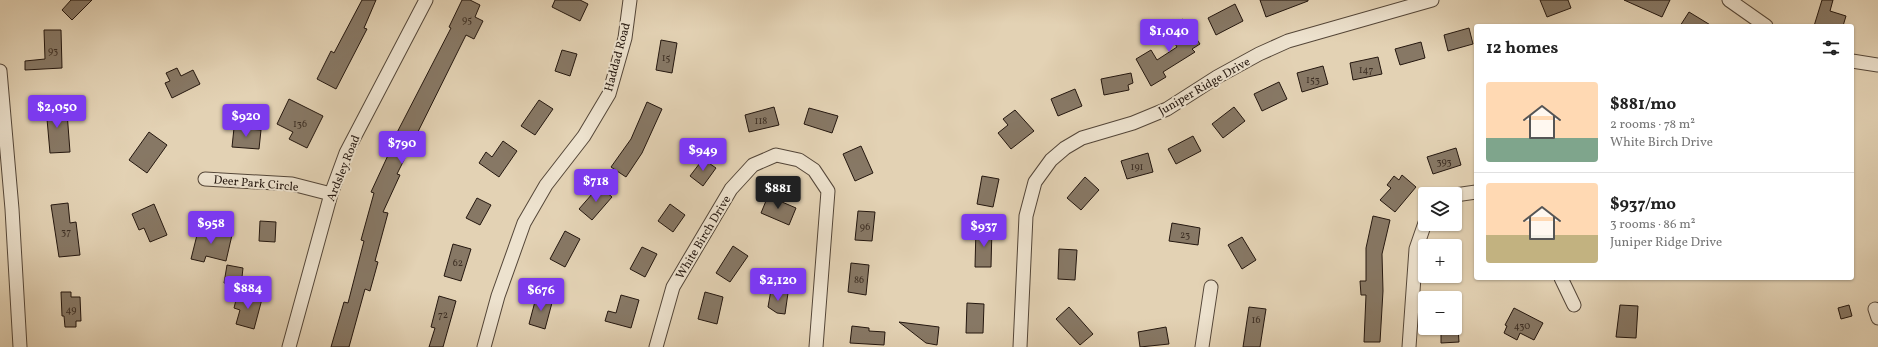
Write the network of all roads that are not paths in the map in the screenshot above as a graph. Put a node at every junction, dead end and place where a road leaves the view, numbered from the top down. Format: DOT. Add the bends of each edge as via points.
graph roads {
  1 [pos="426,0"];
  2 [pos="630,0"];
  3 [pos="1432,0"];
  4 [pos="1729,0"];
  5 [pos="1763,24"];
  6 [pos="1854,61"];
  7 [pos="1878,65"];
  8 [pos="0,71"];
  9 [pos="205,179"];
  10 [pos="1474,192"];
  11 [pos="331,194"];
  12 [pos="1462,194"];
  13 [pos="1422,231"];
  14 [pos="1563,280"];
  15 [pos="1211,287"];
  16 [pos="1574,305"];
  17 [pos="20,347"];
  18 [pos="289,347"];
  19 [pos="484,347"];
  20 [pos="656,347"];
  21 [pos="816,347"];
  22 [pos="1020,347"];
  23 [pos="1202,347"];
  24 [pos="1409,347"];
  1 -- 11 [label="street, Ardsley Road" via="346,153"];
  2 -- 19 [label="street, Haddad Road" via="625,38 609,94 584,136 546,185 524,223 498,296"];
  3 -- 22 [label="street, Juniper Ridge Drive" via="1288,41 1217,77 1167,109 1133,123 1082,138 1050,160 1035,182 1026,216"];
  4 -- 5 [label="street"];
  6 -- 7 [label="street"];
  8 -- 17 [label="street"];
  9 -- 11 [label="street, Deer Park Circle" via="292,184"];
  10 -- 12 [label="street"];
  11 -- 18 [label="street, Ardsley Road"];
  13 -- 24 [label="street" via="1416,248"];
  14 -- 16 [label="street"];
  15 -- 23 [label="street"];
  20 -- 21 [label="street, White Birch Drive" via="673,287 731,189 753,165 776,155 799,160 814,170 828,191"];
}
